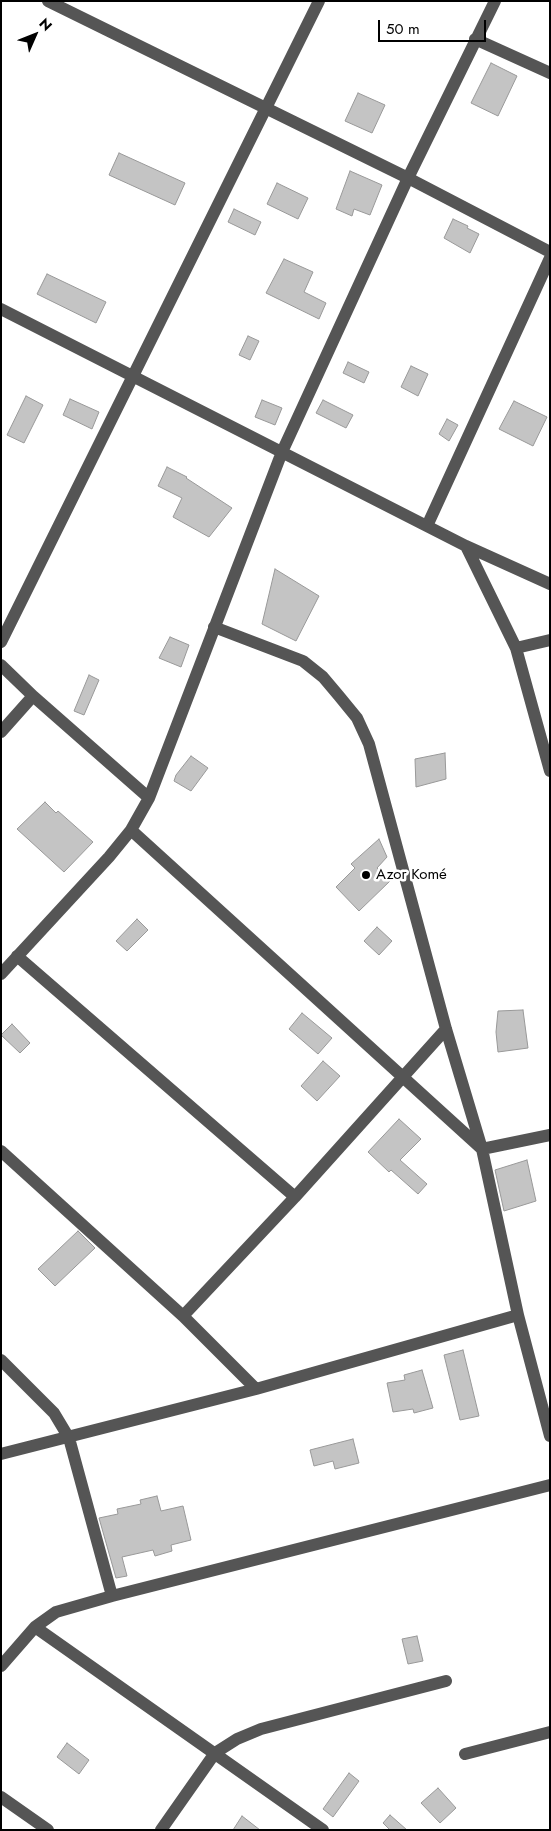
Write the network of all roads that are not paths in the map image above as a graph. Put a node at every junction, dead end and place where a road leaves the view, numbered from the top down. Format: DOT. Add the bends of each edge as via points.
graph roads {
  1 [pos="48,1"];
  2 [pos="320,1"];
  3 [pos="495,1"];
  4 [pos="475,39"];
  5 [pos="550,73"];
  6 [pos="266,109"];
  7 [pos="408,178"];
  8 [pos="550,252"];
  9 [pos="550,258"];
  10 [pos="1,309"];
  11 [pos="134,375"];
  12 [pos="282,452"];
  13 [pos="427,526"];
  14 [pos="466,546"];
  15 [pos="550,584"];
  16 [pos="214,627"];
  17 [pos="550,640"];
  18 [pos="1,642"];
  19 [pos="516,648"];
  20 [pos="1,665"];
  21 [pos="33,696"];
  22 [pos="1,732"];
  23 [pos="550,771"];
  24 [pos="149,798"];
  25 [pos="131,830"];
  26 [pos="17,956"];
  27 [pos="1,974"];
  28 [pos="446,1029"];
  29 [pos="403,1078"];
  30 [pos="550,1135"];
  31 [pos="482,1149"];
  32 [pos="1,1151"];
  33 [pos="295,1197"];
  34 [pos="518,1315"];
  35 [pos="183,1316"];
  36 [pos="1,1360"];
  37 [pos="256,1388"];
  38 [pos="550,1436"];
  39 [pos="70,1438"];
  40 [pos="1,1454"];
  41 [pos="550,1485"];
  42 [pos="112,1596"];
  43 [pos="35,1627"];
  44 [pos="1,1666"];
  45 [pos="446,1681"];
  46 [pos="550,1732"];
  47 [pos="215,1753"];
  48 [pos="465,1754"];
  49 [pos="1,1797"];
  50 [pos="48,1830"];
  51 [pos="161,1830"];
  52 [pos="322,1830"];
  1 -- 6 [label="street"];
  2 -- 6 [label="street"];
  3 -- 4 [label="street"];
  4 -- 5 [label="street"];
  4 -- 7 [label="street"];
  6 -- 7 [label="street"];
  6 -- 11 [label="street"];
  7 -- 8 [label="street"];
  7 -- 12 [label="street"];
  9 -- 13 [label="street"];
  10 -- 11 [label="street"];
  11 -- 12 [label="street"];
  11 -- 18 [label="street"];
  12 -- 13 [label="street"];
  12 -- 16 [label="street"];
  13 -- 14 [label="street"];
  14 -- 15 [label="street"];
  14 -- 19 [label="street"];
  16 -- 24 [label="street"];
  16 -- 28 [label="street" via="303,661 323,677 357,718 369,744"];
  17 -- 19 [label="street"];
  19 -- 23 [label="street"];
  20 -- 21 [label="street"];
  21 -- 22 [label="street"];
  21 -- 24 [label="street"];
  24 -- 25 [label="street"];
  25 -- 26 [label="street"];
  25 -- 29 [label="street"];
  26 -- 27 [label="street"];
  26 -- 33 [label="street"];
  28 -- 29 [label="street"];
  28 -- 31 [label="street"];
  29 -- 31 [label="street"];
  29 -- 33 [label="street"];
  30 -- 31 [label="street"];
  31 -- 34 [label="street"];
  32 -- 35 [label="street"];
  33 -- 35 [label="street"];
  34 -- 37 [label="street"];
  34 -- 38 [label="street"];
  35 -- 37 [label="street"];
  36 -- 39 [label="street" via="54,1413"];
  37 -- 39 [label="street"];
  39 -- 40 [label="street"];
  39 -- 42 [label="street"];
  41 -- 42 [label="street"];
  42 -- 43 [label="street" via="56,1612"];
  43 -- 44 [label="street"];
  43 -- 47 [label="street"];
  45 -- 47 [label="street" via="260,1729"];
  46 -- 48 [label="street"];
  47 -- 51 [label="street"];
  47 -- 52 [label="street"];
  49 -- 50 [label="street"];
}
